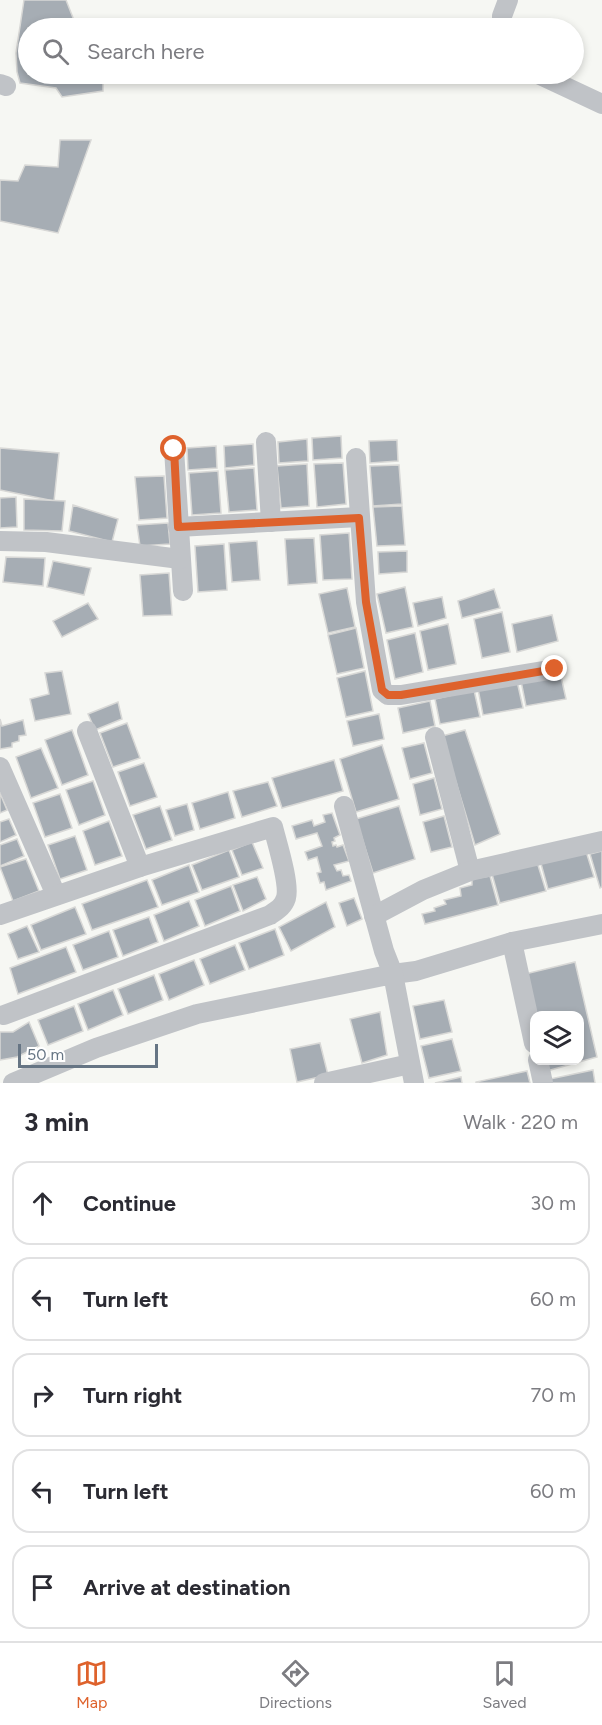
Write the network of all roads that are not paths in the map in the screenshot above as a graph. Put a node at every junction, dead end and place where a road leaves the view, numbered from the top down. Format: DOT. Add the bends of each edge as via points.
graph roads {
  1 [pos="508,0"];
  2 [pos="502,18"];
  3 [pos="559,84"];
  4 [pos="602,104"];
  5 [pos="266,442"];
  6 [pos="174,449"];
  7 [pos="356,458"];
  8 [pos="359,518"];
  9 [pos="271,522"];
  10 [pos="178,527"];
  11 [pos="0,541"];
  12 [pos="180,559"];
  13 [pos="183,591"];
  14 [pos="555,669"];
  15 [pos="87,731"];
  16 [pos="435,737"];
  17 [pos="0,767"];
  18 [pos="344,806"];
  19 [pos="602,841"];
  20 [pos="140,867"];
  21 [pos="470,871"];
  22 [pos="56,896"];
  23 [pos="0,915"];
  24 [pos="374,916"];
  25 [pos="602,924"];
  26 [pos="512,942"];
  27 [pos="393,974"];
  28 [pos="4,1015"];
  29 [pos="530,1025"];
  30 [pos="410,1064"];
  31 [pos="539,1065"];
  32 [pos="21,1081"];
  33 [pos="324,1083"];
  34 [pos="414,1083"];
  35 [pos="543,1083"];
  1 -- 2 [label="street"];
  3 -- 4 [label="street"];
  5 -- 9 [label="street"];
  6 -- 10 [label="street"];
  7 -- 8 [label="street"];
  8 -- 9 [label="street"];
  8 -- 14 [label="street" via="366,602 382,690 388,695"];
  9 -- 10 [label="street"];
  10 -- 12 [label="street"];
  11 -- 12 [label="street" via="46,542"];
  12 -- 13 [label="street"];
  15 -- 20 [label="street"];
  16 -- 21 [label="street"];
  17 -- 22 [label="street"];
  18 -- 24 [label="street"];
  19 -- 21 [label="street"];
  20 -- 22 [label="street"];
  20 -- 28 [label="street" via="273,827 286,898 270,915"];
  21 -- 24 [label="street"];
  22 -- 23 [label="street"];
  24 -- 27 [label="street"];
  25 -- 26 [label="street"];
  26 -- 27 [label="street" via="416,971"];
  26 -- 29 [label="street"];
  27 -- 30 [label="street"];
  27 -- 32 [label="street" via="197,1014 96,1048"];
  30 -- 33 [label="street"];
  30 -- 34 [label="street"];
  31 -- 35 [label="street"];
}
